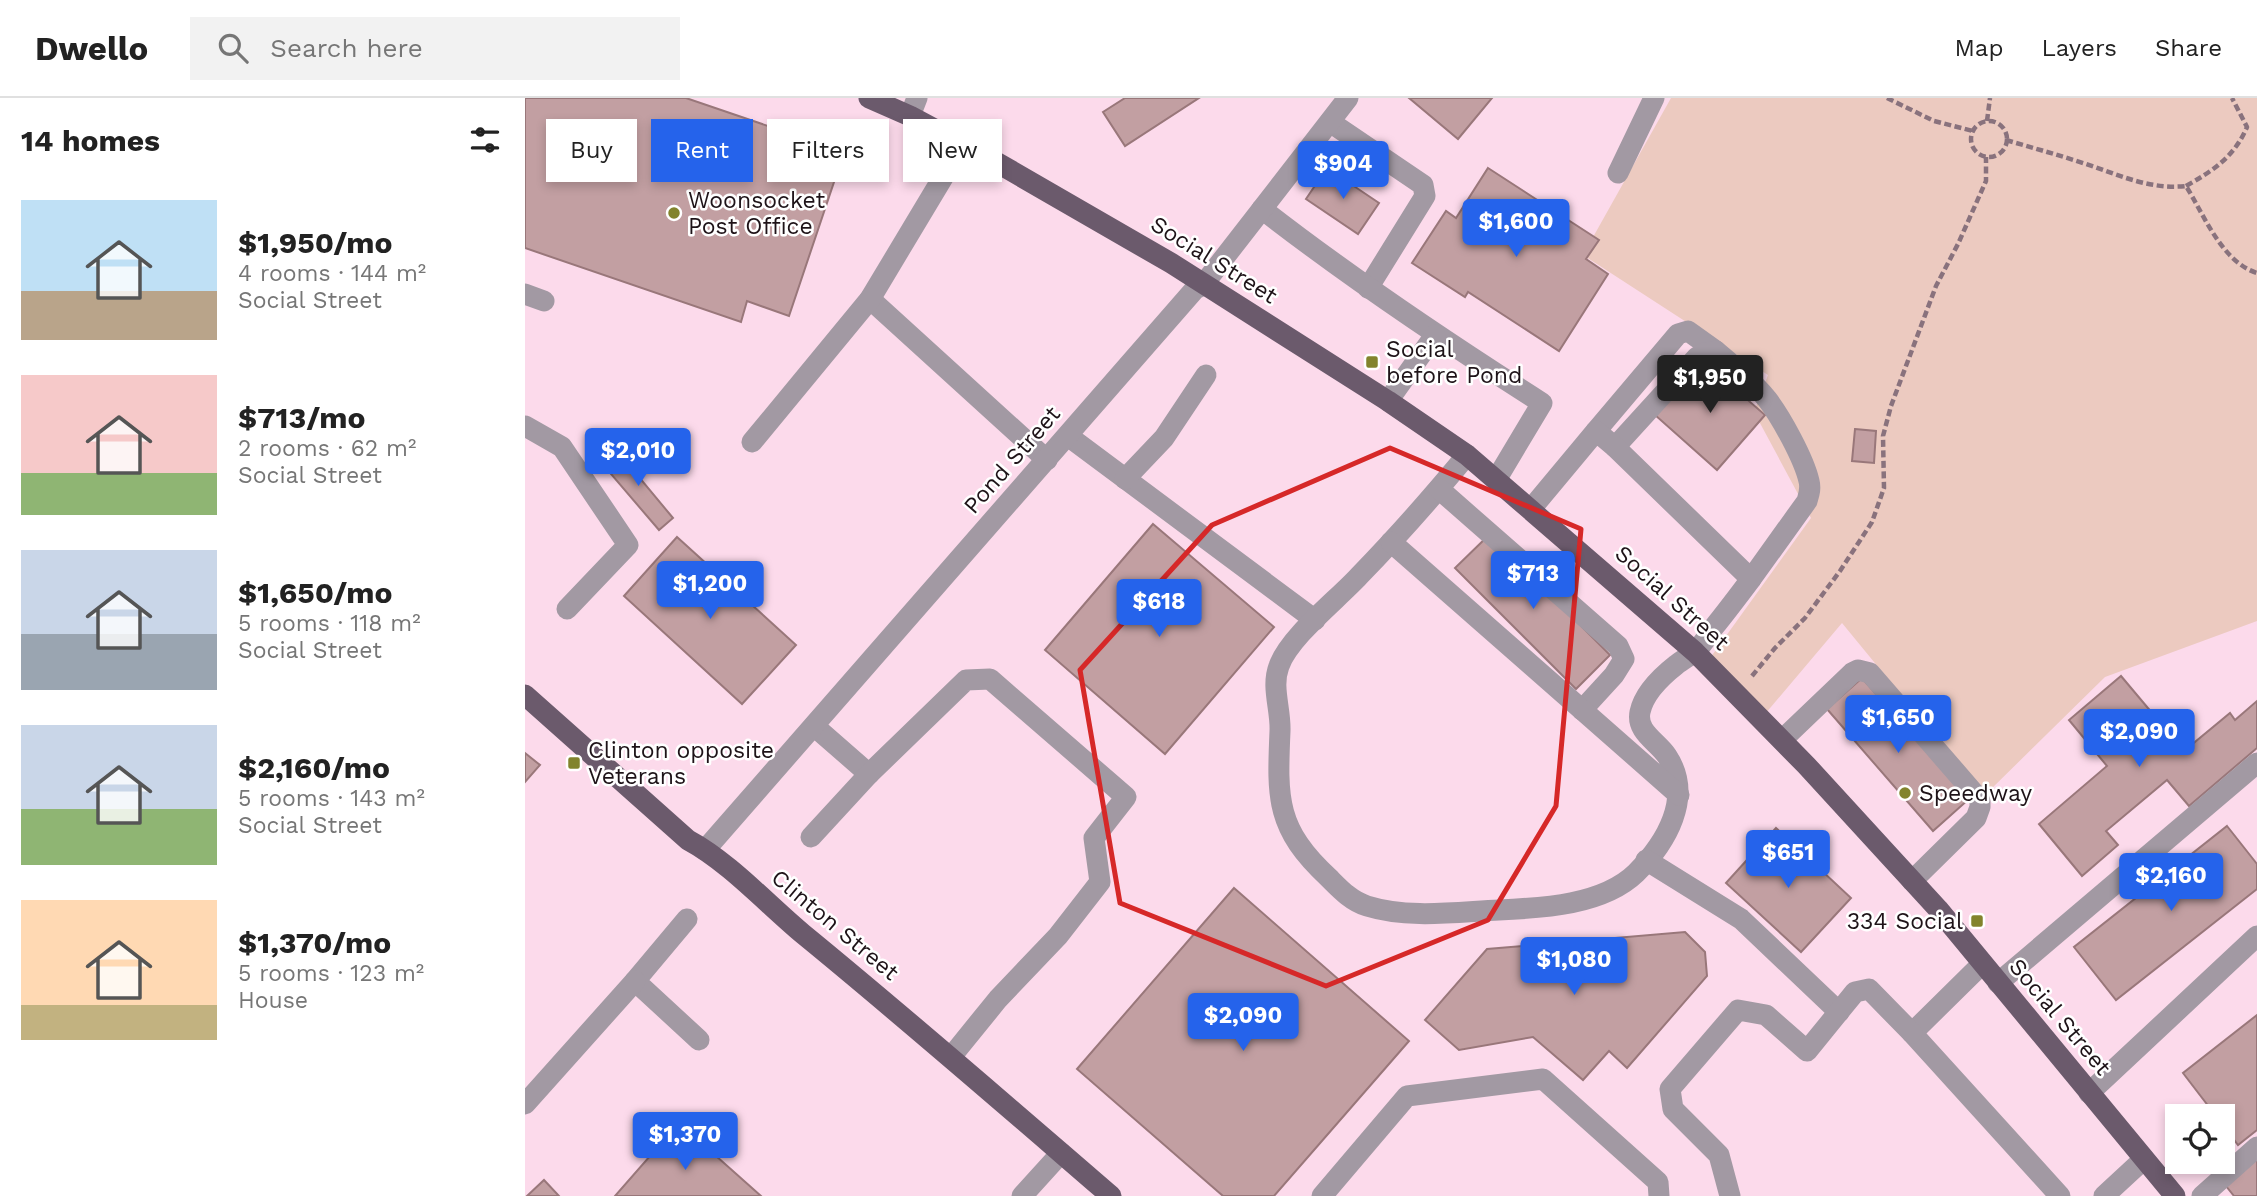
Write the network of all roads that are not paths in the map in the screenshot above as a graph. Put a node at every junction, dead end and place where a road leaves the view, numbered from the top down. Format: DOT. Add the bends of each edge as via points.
graph roads {
  1 [pos="869,98"];
  2 [pos="1348,98"];
  3 [pos="1654,98"];
  4 [pos="914,107"];
  5 [pos="930,119"];
  6 [pos="1330,122"];
  7 [pos="1002,166"];
  8 [pos="1618,173"];
  9 [pos="940,182"];
  10 [pos="1262,209"];
  11 [pos="1203,285"];
  12 [pos="1368,288"];
  13 [pos="870,299"];
  14 [pos="1435,335"];
  15 [pos="1716,351"];
  16 [pos="1206,376"];
  17 [pos="1388,401"];
  18 [pos="525,426"];
  19 [pos="1596,431"];
  20 [pos="1068,436"];
  21 [pos="752,442"];
  22 [pos="1615,447"];
  23 [pos="1467,455"];
  24 [pos="1047,460"];
  25 [pos="1125,479"];
  26 [pos="1496,480"];
  27 [pos="1439,489"];
  28 [pos="1531,509"];
  29 [pos="1391,542"];
  30 [pos="1751,579"];
  31 [pos="567,608"];
  32 [pos="1315,620"];
  33 [pos="1695,652"];
  34 [pos="525,695"];
  35 [pos="1582,710"];
  36 [pos="814,726"];
  37 [pos="1782,740"];
  38 [pos="2257,763"];
  39 [pos="869,774"];
  40 [pos="1679,795"];
  41 [pos="811,836"];
  42 [pos="705,850"];
  43 [pos="1646,860"];
  44 [pos="1912,881"];
  45 [pos="687,919"];
  46 [pos="2257,936"];
  47 [pos="1982,964"];
  48 [pos="635,981"];
  49 [pos="1998,983"];
  50 [pos="1839,1012"];
  51 [pos="1912,1033"];
  52 [pos="699,1040"];
  53 [pos="951,1057"];
  54 [pos="2089,1093"];
  55 [pos="525,1104"];
  56 [pos="2257,1147"];
  57 [pos="1061,1153"];
  58 [pos="2144,1159"];
  59 [pos="1022,1196"];
  60 [pos="1111,1196"];
  61 [pos="1322,1196"];
  62 [pos="1659,1196"];
  63 [pos="1730,1196"];
  64 [pos="2060,1196"];
  65 [pos="2104,1196"];
  66 [pos="2175,1196"];
  67 [pos="2202,1196"];
  1 -- 4 [label="main road, Social Street"];
  2 -- 6 [label="street, Pond Street"];
  3 -- 8 [label="street"];
  4 -- 5 [label="main road, Social Street"];
  6 -- 10 [label="street, Pond Street"];
  6 -- 12 [label="street" via="1423,185 1425,196"];
  7 -- 11 [label="main road, Social Street"];
  9 -- 13 [label="street"];
  10 -- 11 [label="street, Pond Street"];
  10 -- 12 [label="street"];
  11 -- 17 [label="main road, Social Street"];
  11 -- 20 [label="street, Pond Street"];
  12 -- 14 [label="street"];
  13 -- 21 [label="street"];
  13 -- 24 [label="street"];
  14 -- 17 [label="street"];
  14 -- 26 [label="street" via="1542,403"];
  15 -- 19 [label="street" via="1688,331 1678,334"];
  15 -- 22 [label="street" via="1697,357"];
  15 -- 30 [label="street" via="1767,400 1790,436 1811,491"];
  16 -- 25 [label="street" via="1164,438"];
  17 -- 23 [label="main road, Social Street"];
  18 -- 31 [label="street" via="562,447 628,545"];
  19 -- 22 [label="street"];
  19 -- 28 [label="street"];
  20 -- 24 [label="street, Pond Street"];
  20 -- 25 [label="street"];
  22 -- 30 [label="street"];
  23 -- 26 [label="main road, Social Street"];
  23 -- 27 [label="street"];
  24 -- 36 [label="street, Pond Street"];
  25 -- 32 [label="street"];
  26 -- 28 [label="main road, Social Street"];
  27 -- 29 [label="street"];
  27 -- 35 [label="street" via="1618,646 1625,659"];
  28 -- 33 [label="main road, Social Street"];
  29 -- 32 [label="street"];
  29 -- 35 [label="street"];
  30 -- 33 [label="street"];
  32 -- 43 [label="street" via="1279,665 1275,687 1280,729 1278,791 1290,830 1309,860 1350,898 1387,911 1433,913 1550,906 1615,889"];
  33 -- 37 [label="main road, Social Street"];
  33 -- 40 [label="street" via="1656,684 1644,699 1639,719 1643,731 1667,755"];
  34 -- 42 [label="main road, Clinton Street" via="688,840"];
  35 -- 40 [label="street"];
  36 -- 39 [label="street"];
  36 -- 42 [label="street, Pond Street"];
  37 -- 44 [label="main road, Social Street"];
  37 -- 44 [label="street" via="1852,673 1870,673 1980,800 1976,818"];
  38 -- 49 [label="street"];
  39 -- 41 [label="street"];
  39 -- 53 [label="street" via="966,680 990,679 1126,797 1094,838 1100,882"];
  40 -- 43 [label="street" via="1675,817"];
  42 -- 53 [label="main road, Clinton Street"];
  43 -- 50 [label="street" via="1741,919"];
  44 -- 47 [label="main road, Social Street"];
  45 -- 48 [label="street"];
  46 -- 54 [label="street"];
  47 -- 49 [label="main road, Social Street"];
  47 -- 51 [label="street"];
  48 -- 52 [label="street"];
  48 -- 55 [label="street"];
  49 -- 54 [label="main road, Social Street"];
  50 -- 51 [label="street" via="1855,992 1869,989"];
  50 -- 63 [label="street" via="1807,1051 1766,1016 1738,1010 1670,1089 1673,1109 1719,1155"];
  51 -- 64 [label="street"];
  53 -- 57 [label="main road, Clinton Street"];
  54 -- 58 [label="main road, Social Street"];
  56 -- 67 [label="street"];
  57 -- 59 [label="street"];
  57 -- 60 [label="main road, Clinton Street"];
  58 -- 65 [label="street"];
  58 -- 66 [label="main road, Social Street"];
  61 -- 62 [label="street" via="1407,1096 1543,1079 1658,1182"];
}
